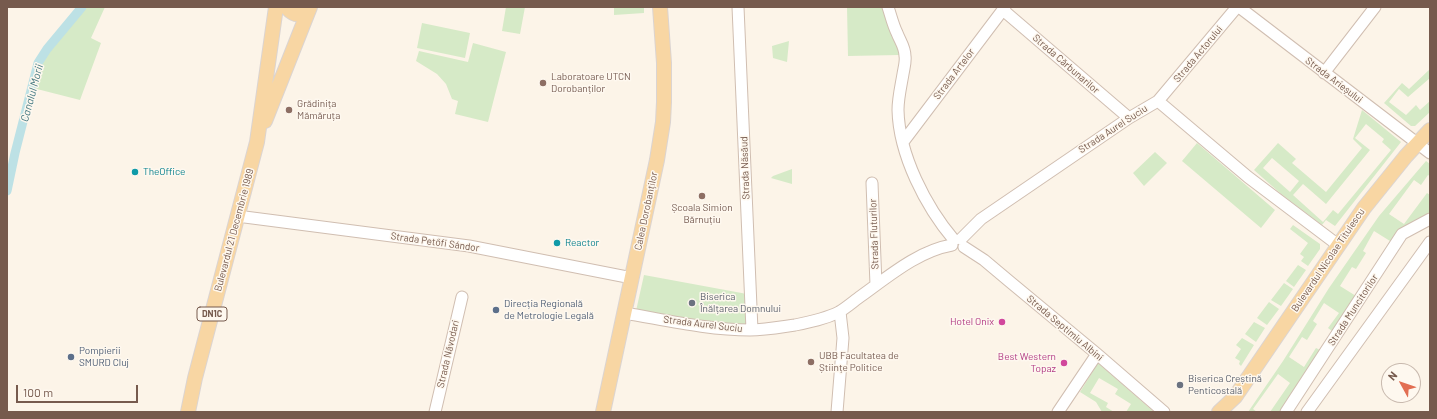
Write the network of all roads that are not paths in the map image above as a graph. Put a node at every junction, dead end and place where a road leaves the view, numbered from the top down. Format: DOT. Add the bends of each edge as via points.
graph roads {
  1 [pos="276,7"];
  2 [pos="286,7"];
  3 [pos="310,7"];
  4 [pos="660,7"];
  5 [pos="738,7"];
  6 [pos="888,7"];
  7 [pos="1238,7"];
  8 [pos="1375,7"];
  9 [pos="1004,8"];
  10 [pos="1324,73"];
  11 [pos="1158,101"];
  12 [pos="1129,118"];
  13 [pos="1430,130"];
  14 [pos="257,142"];
  15 [pos="903,142"];
  16 [pos="1417,143"];
  17 [pos="1430,153"];
  18 [pos="872,183"];
  19 [pos="237,216"];
  20 [pos="1430,220"];
  21 [pos="1430,242"];
  22 [pos="958,243"];
  23 [pos="1338,245"];
  24 [pos="632,278"];
  25 [pos="876,285"];
  26 [pos="462,297"];
  27 [pos="840,312"];
  28 [pos="624,313"];
  29 [pos="752,330"];
  30 [pos="1097,354"];
  31 [pos="1235,397"];
  32 [pos="188,412"];
  33 [pos="435,412"];
  34 [pos="603,412"];
  35 [pos="837,412"];
  36 [pos="1058,412"];
  37 [pos="1164,412"];
  38 [pos="1219,412"];
  39 [pos="1230,412"];
  40 [pos="1286,412"];
  41 [pos="1307,412"];
  1 -- 14 [label="main road, Bulevardul 21 Decembrie 1989 / DN1C"];
  2 -- 3 [label="main road" via="290,12 299,15"];
  3 -- 14 [label="main road, Bulevardul 21 Decembrie 1989 / DN1C"];
  4 -- 24 [label="main road, Calea Dorobanților" via="664,63 663,122"];
  5 -- 29 [label="street, Strada Năsăud"];
  6 -- 15 [label="street, Strada Septimiu Albini" via="906,57 898,109"];
  7 -- 10 [label="street, Strada Arieșului"];
  7 -- 11 [label="street, Strada Actorului"];
  8 -- 10 [label="street"];
  9 -- 12 [label="street, Strada Cărbunarilor"];
  9 -- 15 [label="street, Strada Artelor"];
  10 -- 16 [label="street, Strada Arieșului"];
  11 -- 12 [label="street, Strada Aurel Suciu"];
  11 -- 23 [label="street, Strada Aurel Suciu" via="1248,176"];
  12 -- 22 [label="street, Strada Aurel Suciu" via="981,219"];
  13 -- 16 [label="main road, Bulevardul Nicolae Titulescu"];
  14 -- 19 [label="main road, Bulevardul 21 Decembrie 1989 / DN1C"];
  15 -- 22 [label="street, Strada Septimiu Albini" via="920,190 942,226"];
  16 -- 17 [label="street, Strada Arieșului"];
  16 -- 23 [label="main road, Bulevardul Nicolae Titulescu" via="1373,196"];
  18 -- 25 [label="street, Strada Fluturilor"];
  19 -- 24 [label="street, Strada Petőfi Sándor" via="469,246"];
  19 -- 32 [label="main road, Bulevardul 21 Decembrie 1989 / DN1C"];
  20 -- 40 [label="street, Strada Muncitorilor" via="1402,234"];
  21 -- 41 [label="street, Strada Muncitorilor"];
  22 -- 25 [label="street, Strada Aurel Suciu" via="939,247 919,256"];
  22 -- 30 [label="street, Strada Septimiu Albini" via="984,260"];
  23 -- 31 [label="main road, Bulevardul Nicolae Titulescu"];
  24 -- 28 [label="main road, Calea Dorobanților"];
  25 -- 27 [label="street, Strada Aurel Suciu"];
  26 -- 33 [label="street, Strada Năvodari"];
  27 -- 29 [label="street, Strada Aurel Suciu" via="812,322"];
  27 -- 35 [label="street" via="843,338"];
  28 -- 29 [label="street, Strada Aurel Suciu" via="710,327"];
  28 -- 34 [label="main road, Calea Dorobanților"];
  30 -- 36 [label="street"];
  30 -- 37 [label="street, Strada Septimiu Albini"];
  31 -- 38 [label="main road, Bulevardul Nicolae Titulescu"];
  31 -- 39 [label="main road, Bulevardul Nicolae Titulescu"];
}
